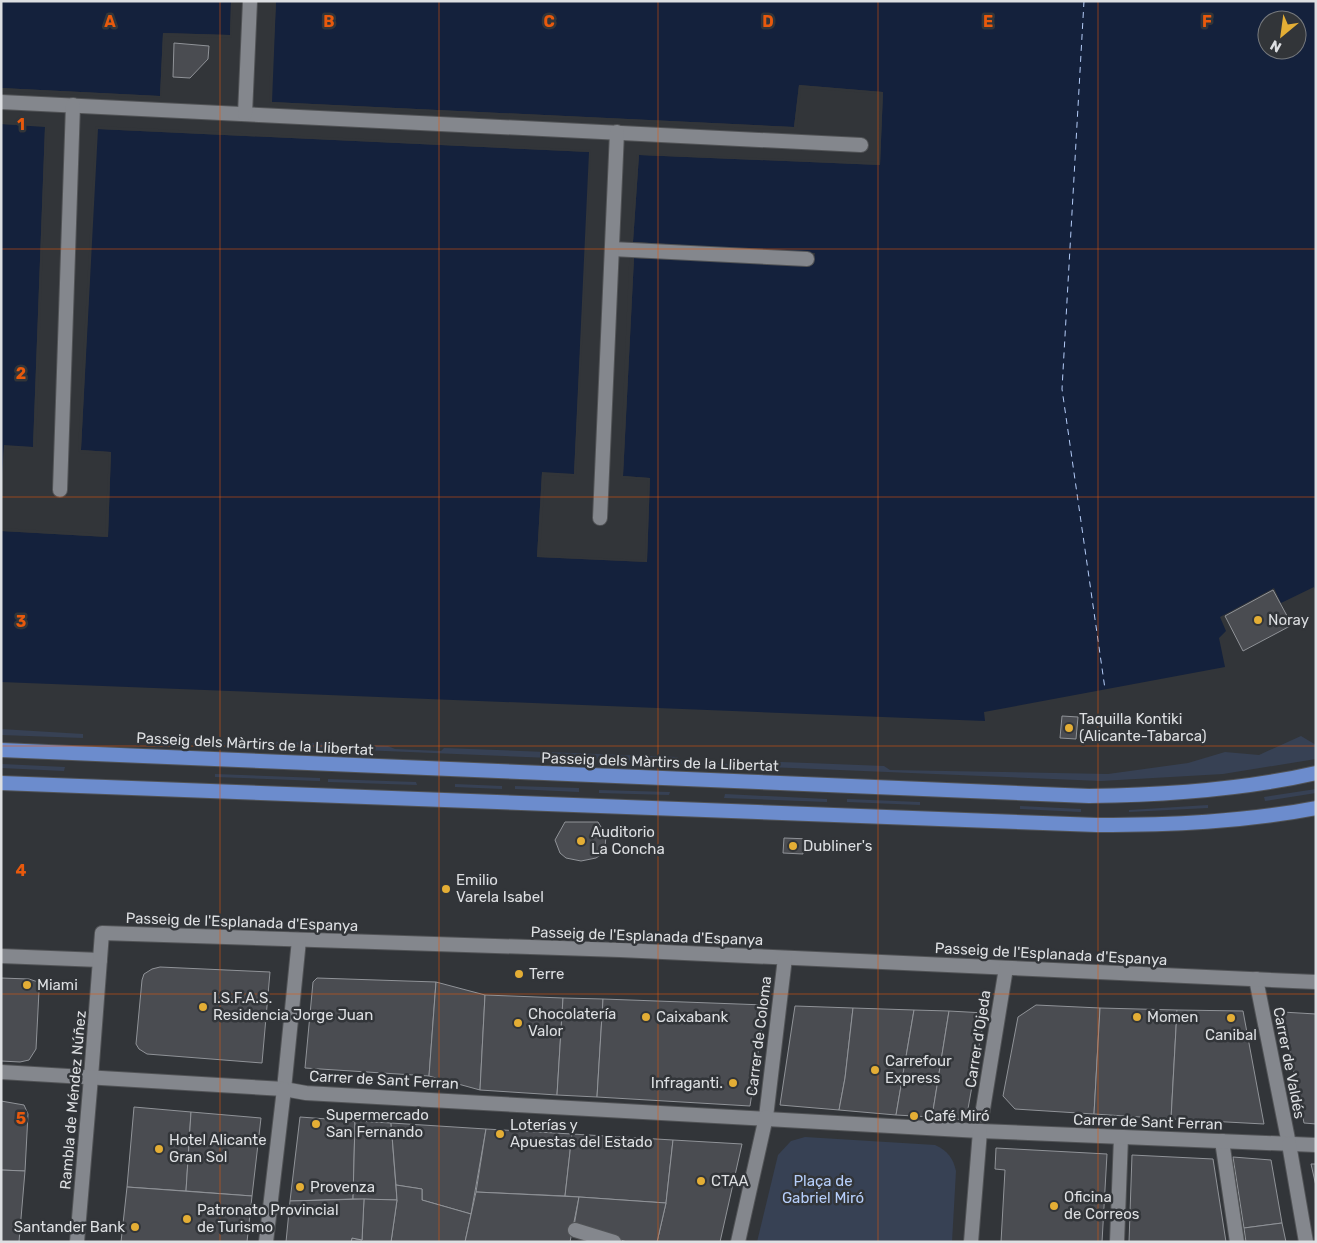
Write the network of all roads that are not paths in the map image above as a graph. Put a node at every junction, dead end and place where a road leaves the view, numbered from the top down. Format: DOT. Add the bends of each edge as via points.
graph roads {
  1 [pos="250,1"];
  2 [pos="1,102"];
  3 [pos="73,105"];
  4 [pos="245,114"];
  5 [pos="617,132"];
  6 [pos="862,145"];
  7 [pos="612,249"];
  8 [pos="807,259"];
  9 [pos="60,490"];
  10 [pos="600,518"];
  11 [pos="1,750"];
  12 [pos="1316,773"];
  13 [pos="1,783"];
  14 [pos="1316,808"];
  15 [pos="299,940"];
  16 [pos="1,956"];
  17 [pos="785,958"];
  18 [pos="100,960"];
  19 [pos="1006,968"];
  20 [pos="1256,979"];
  21 [pos="1316,982"];
  22 [pos="1,1072"];
  23 [pos="91,1077"];
  24 [pos="284,1089"];
  25 [pos="982,1115"];
  26 [pos="766,1117"];
  27 [pos="980,1131"];
  28 [pos="1121,1137"];
  29 [pos="1222,1141"];
  30 [pos="1289,1144"];
  31 [pos="1316,1145"];
  32 [pos="575,1230"];
  33 [pos="77,1242"];
  34 [pos="266,1242"];
  35 [pos="614,1242"];
  36 [pos="738,1242"];
  37 [pos="971,1242"];
  38 [pos="1117,1242"];
  39 [pos="1237,1242"];
  40 [pos="1306,1242"];
  1 -- 4 [label="street"];
  2 -- 3 [label="street"];
  3 -- 4 [label="street"];
  3 -- 9 [label="street"];
  4 -- 5 [label="street"];
  5 -- 6 [label="street"];
  5 -- 7 [label="street"];
  7 -- 8 [label="street"];
  7 -- 10 [label="street"];
  11 -- 12 [label="main road, Passeig dels Màrtirs de la Llibertat" via="1089,796 1197,791"];
  13 -- 14 [label="main road" via="1096,826 1170,825"];
  15 -- 17 [label="street, Passeig de l'Esplanada d'Espanya"];
  15 -- 18 [label="street, Passeig de l'Esplanada d'Espanya" via="102,933"];
  15 -- 24 [label="street"];
  16 -- 18 [label="street"];
  17 -- 19 [label="street, Passeig de l'Esplanada d'Espanya"];
  17 -- 26 [label="street, Carrer de Coloma"];
  18 -- 23 [label="street, Rambla de Méndez Núñez"];
  19 -- 20 [label="street, Passeig de l'Esplanada d'Espanya"];
  19 -- 25 [label="street, Carrer d'Ojeda"];
  20 -- 21 [label="street, Passeig de l'Esplanada d'Espanya"];
  20 -- 30 [label="street, Carrer de Valdés"];
  22 -- 23 [label="street, Carrer de Sant Ferran"];
  23 -- 24 [label="street, Carrer de Sant Ferran"];
  23 -- 33 [label="street, Rambla de Méndez Núñez"];
  24 -- 26 [label="street, Carrer de Sant Ferran" via="306,1093"];
  24 -- 34 [label="street"];
  26 -- 27 [label="street"];
  26 -- 36 [label="street"];
  27 -- 28 [label="street, Carrer de Sant Ferran"];
  27 -- 37 [label="street"];
  28 -- 29 [label="street, Carrer de Sant Ferran"];
  28 -- 38 [label="street"];
  29 -- 30 [label="street, Carrer de Sant Ferran"];
  29 -- 39 [label="street"];
  30 -- 31 [label="street, Carrer de Sant Ferran"];
  30 -- 40 [label="street, Carrer de Valdés"];
  32 -- 35 [label="street"];
}
